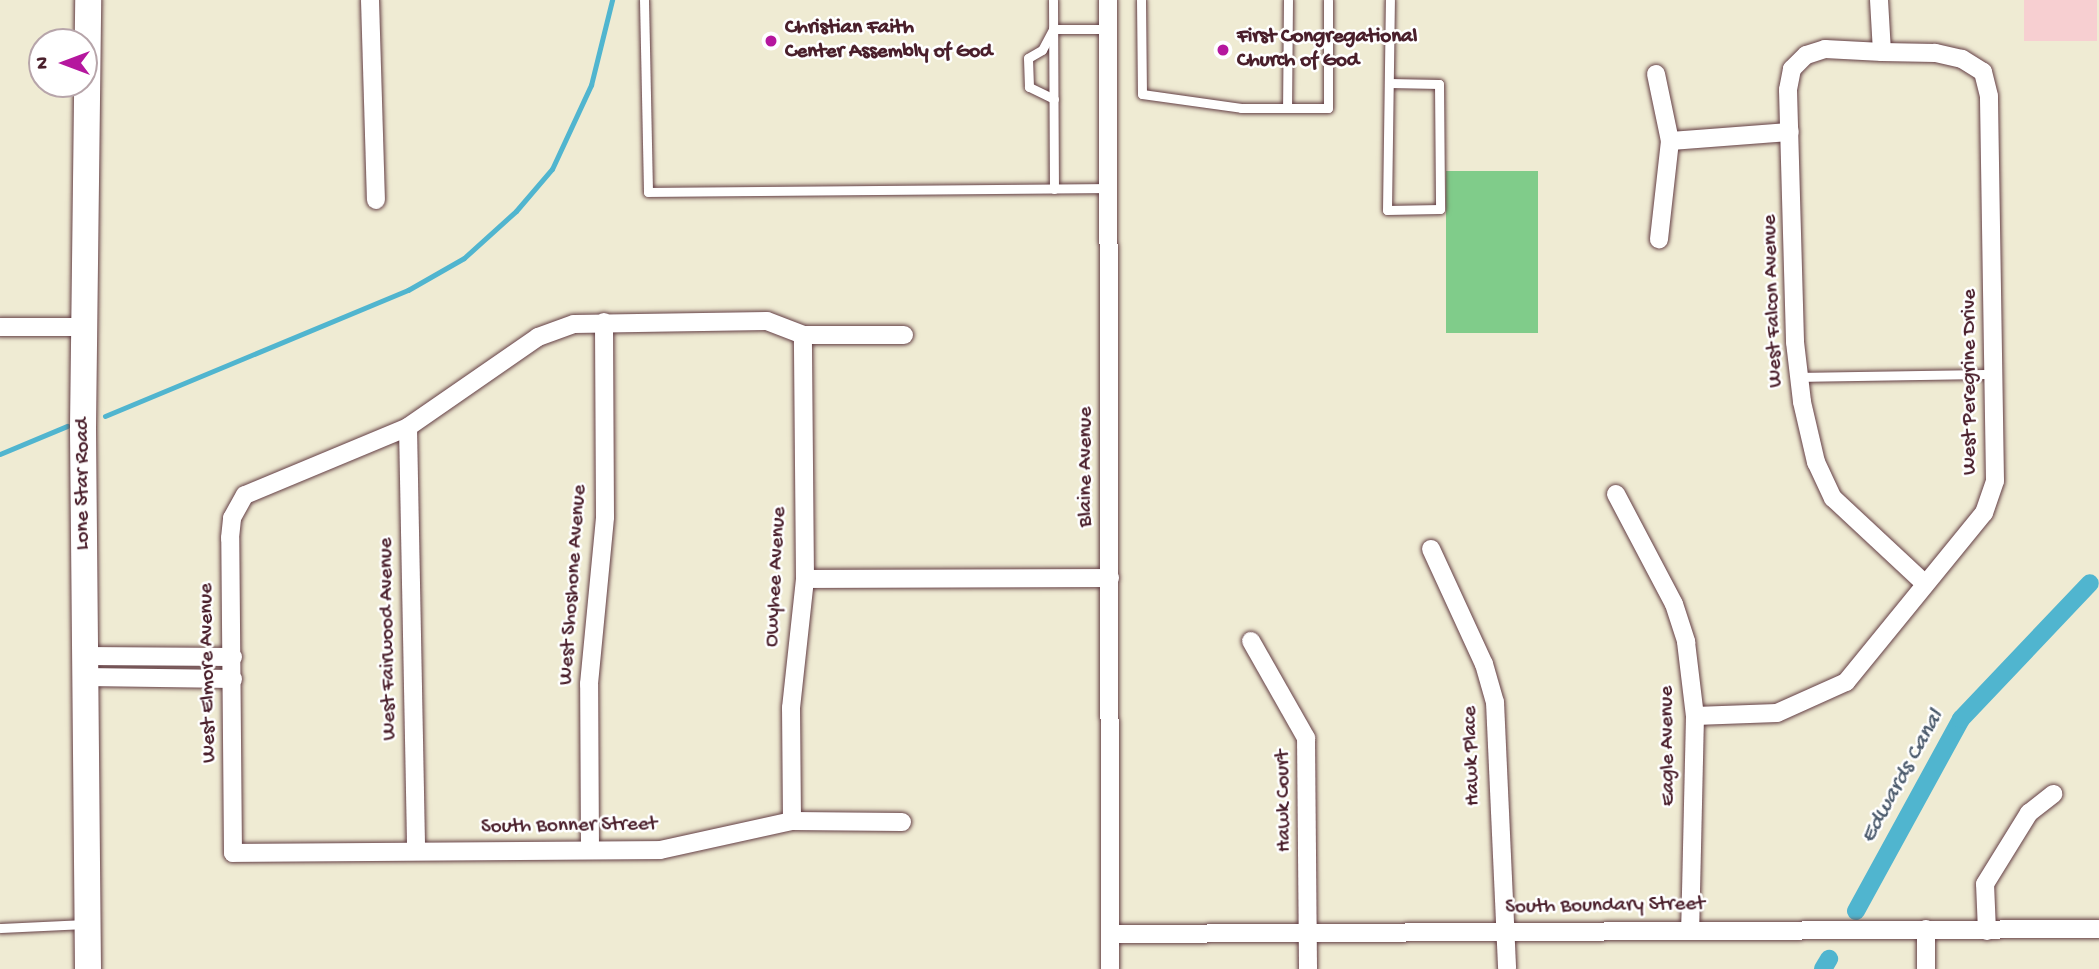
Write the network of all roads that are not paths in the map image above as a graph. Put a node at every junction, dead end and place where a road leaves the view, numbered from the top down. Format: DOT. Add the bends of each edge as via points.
graph roads {
  1 [pos="88,0"];
  2 [pos="370,0"];
  3 [pos="644,0"];
  4 [pos="1053,0"];
  5 [pos="1108,0"];
  6 [pos="1141,0"];
  7 [pos="1288,0"];
  8 [pos="1328,0"];
  9 [pos="1390,0"];
  10 [pos="1879,0"];
  11 [pos="1053,29"];
  12 [pos="1108,29"];
  13 [pos="1882,52"];
  14 [pos="1656,74"];
  15 [pos="1389,83"];
  16 [pos="1054,99"];
  17 [pos="1287,108"];
  18 [pos="1790,132"];
  19 [pos="1670,141"];
  20 [pos="1054,188"];
  21 [pos="1109,188"];
  22 [pos="376,200"];
  23 [pos="1658,239"];
  24 [pos="604,322"];
  25 [pos="0,327"];
  26 [pos="84,327"];
  27 [pos="803,335"];
  28 [pos="904,335"];
  29 [pos="1995,374"];
  30 [pos="1799,377"];
  31 [pos="408,428"];
  32 [pos="1616,494"];
  33 [pos="1431,549"];
  34 [pos="1110,578"];
  35 [pos="805,579"];
  36 [pos="1924,583"];
  37 [pos="1251,641"];
  38 [pos="233,657"];
  39 [pos="85,666"];
  40 [pos="233,679"];
  41 [pos="1695,716"];
  42 [pos="2053,794"];
  43 [pos="792,821"];
  44 [pos="902,822"];
  45 [pos="590,850"];
  46 [pos="416,851"];
  47 [pos="233,853"];
  48 [pos="87,924"];
  49 [pos="0,928"];
  50 [pos="1690,929"];
  51 [pos="1926,929"];
  52 [pos="2099,929"];
  53 [pos="1507,931"];
  54 [pos="1987,931"];
  55 [pos="1111,934"];
  56 [pos="1307,934"];
  57 [pos="88,969"];
  58 [pos="1110,969"];
  59 [pos="1308,969"];
  60 [pos="1507,969"];
  61 [pos="1926,969"];
  1 -- 26 [label="main road, Lone Star Road"];
  2 -- 22 [label="street"];
  3 -- 20 [label="lane" via="648,192"];
  4 -- 11 [label="lane"];
  5 -- 12 [label="street, Blaine Avenue"];
  6 -- 17 [label="lane" via="1142,94 1241,108"];
  7 -- 17 [label="lane"];
  8 -- 17 [label="lane" via="1328,108"];
  9 -- 15 [label="lane"];
  10 -- 13 [label="street"];
  11 -- 12 [label="lane"];
  11 -- 16 [label="lane"];
  11 -- 16 [label="lane" via="1042,50 1028,58 1029,88"];
  12 -- 21 [label="street, Blaine Avenue"];
  13 -- 18 [label="street, West Falcon Avenue" via="1825,49 1806,55 1792,69"];
  13 -- 29 [label="street, West Peregrine Drive" via="1935,53 1962,59 1983,72 1989,96"];
  14 -- 19 [label="street"];
  15 -- 15 [label="lane" via="1387,209 1440,209 1439,84"];
  16 -- 20 [label="lane"];
  18 -- 19 [label="street"];
  18 -- 30 [label="street, West Falcon Avenue"];
  19 -- 23 [label="street"];
  20 -- 21 [label="lane"];
  21 -- 34 [label="street, Blaine Avenue"];
  24 -- 27 [label="street" via="766,321"];
  24 -- 31 [label="street" via="574,324 538,337"];
  24 -- 45 [label="street, West Shoshone Avenue" via="605,517 589,684"];
  25 -- 26 [label="street"];
  26 -- 39 [label="main road, Lone Star Road"];
  27 -- 28 [label="street"];
  27 -- 35 [label="street, Owyhee Avenue"];
  29 -- 30 [label="lane"];
  29 -- 36 [label="street, West Peregrine Drive" via="1995,481 1984,513"];
  30 -- 36 [label="street, West Falcon Avenue" via="1816,462 1833,498"];
  31 -- 38 [label="street, West Elmore Avenue" via="245,495 231,528"];
  31 -- 46 [label="street, West Fairwood Avenue"];
  32 -- 41 [label="street, Eagle Avenue" via="1674,604 1686,642"];
  33 -- 53 [label="street, Hawk Place" via="1484,664 1496,702"];
  34 -- 35 [label="street"];
  34 -- 55 [label="street, Blaine Avenue"];
  35 -- 43 [label="street, Owyhee Avenue" via="791,708"];
  36 -- 41 [label="street, West Peregrine Drive" via="1846,682 1777,713"];
  37 -- 56 [label="street, Hawk Court" via="1306,738"];
  38 -- 39 [label="street"];
  38 -- 40 [label="street, West Elmore Avenue"];
  39 -- 40 [label="street"];
  39 -- 48 [label="main road, Lone Star Road"];
  40 -- 47 [label="street, West Elmore Avenue"];
  41 -- 50 [label="street, Eagle Avenue"];
  42 -- 54 [label="street" via="2029,813 1985,884"];
  43 -- 44 [label="street, South Bonner Street"];
  43 -- 45 [label="street, South Bonner Street" via="660,850"];
  45 -- 46 [label="street, South Bonner Street"];
  46 -- 47 [label="street, South Bonner Street"];
  48 -- 49 [label="lane"];
  48 -- 57 [label="main road, Lone Star Road"];
  50 -- 51 [label="street, South Boundary Street"];
  50 -- 53 [label="street, South Boundary Street"];
  51 -- 54 [label="street, South Boundary Street"];
  51 -- 61 [label="street"];
  52 -- 54 [label="street, South Boundary Street"];
  53 -- 56 [label="street, South Boundary Street"];
  53 -- 60 [label="street, Hawk Place"];
  55 -- 56 [label="street, South Boundary Street"];
  55 -- 58 [label="street, Blaine Avenue"];
  56 -- 59 [label="street, Hawk Court"];
}
